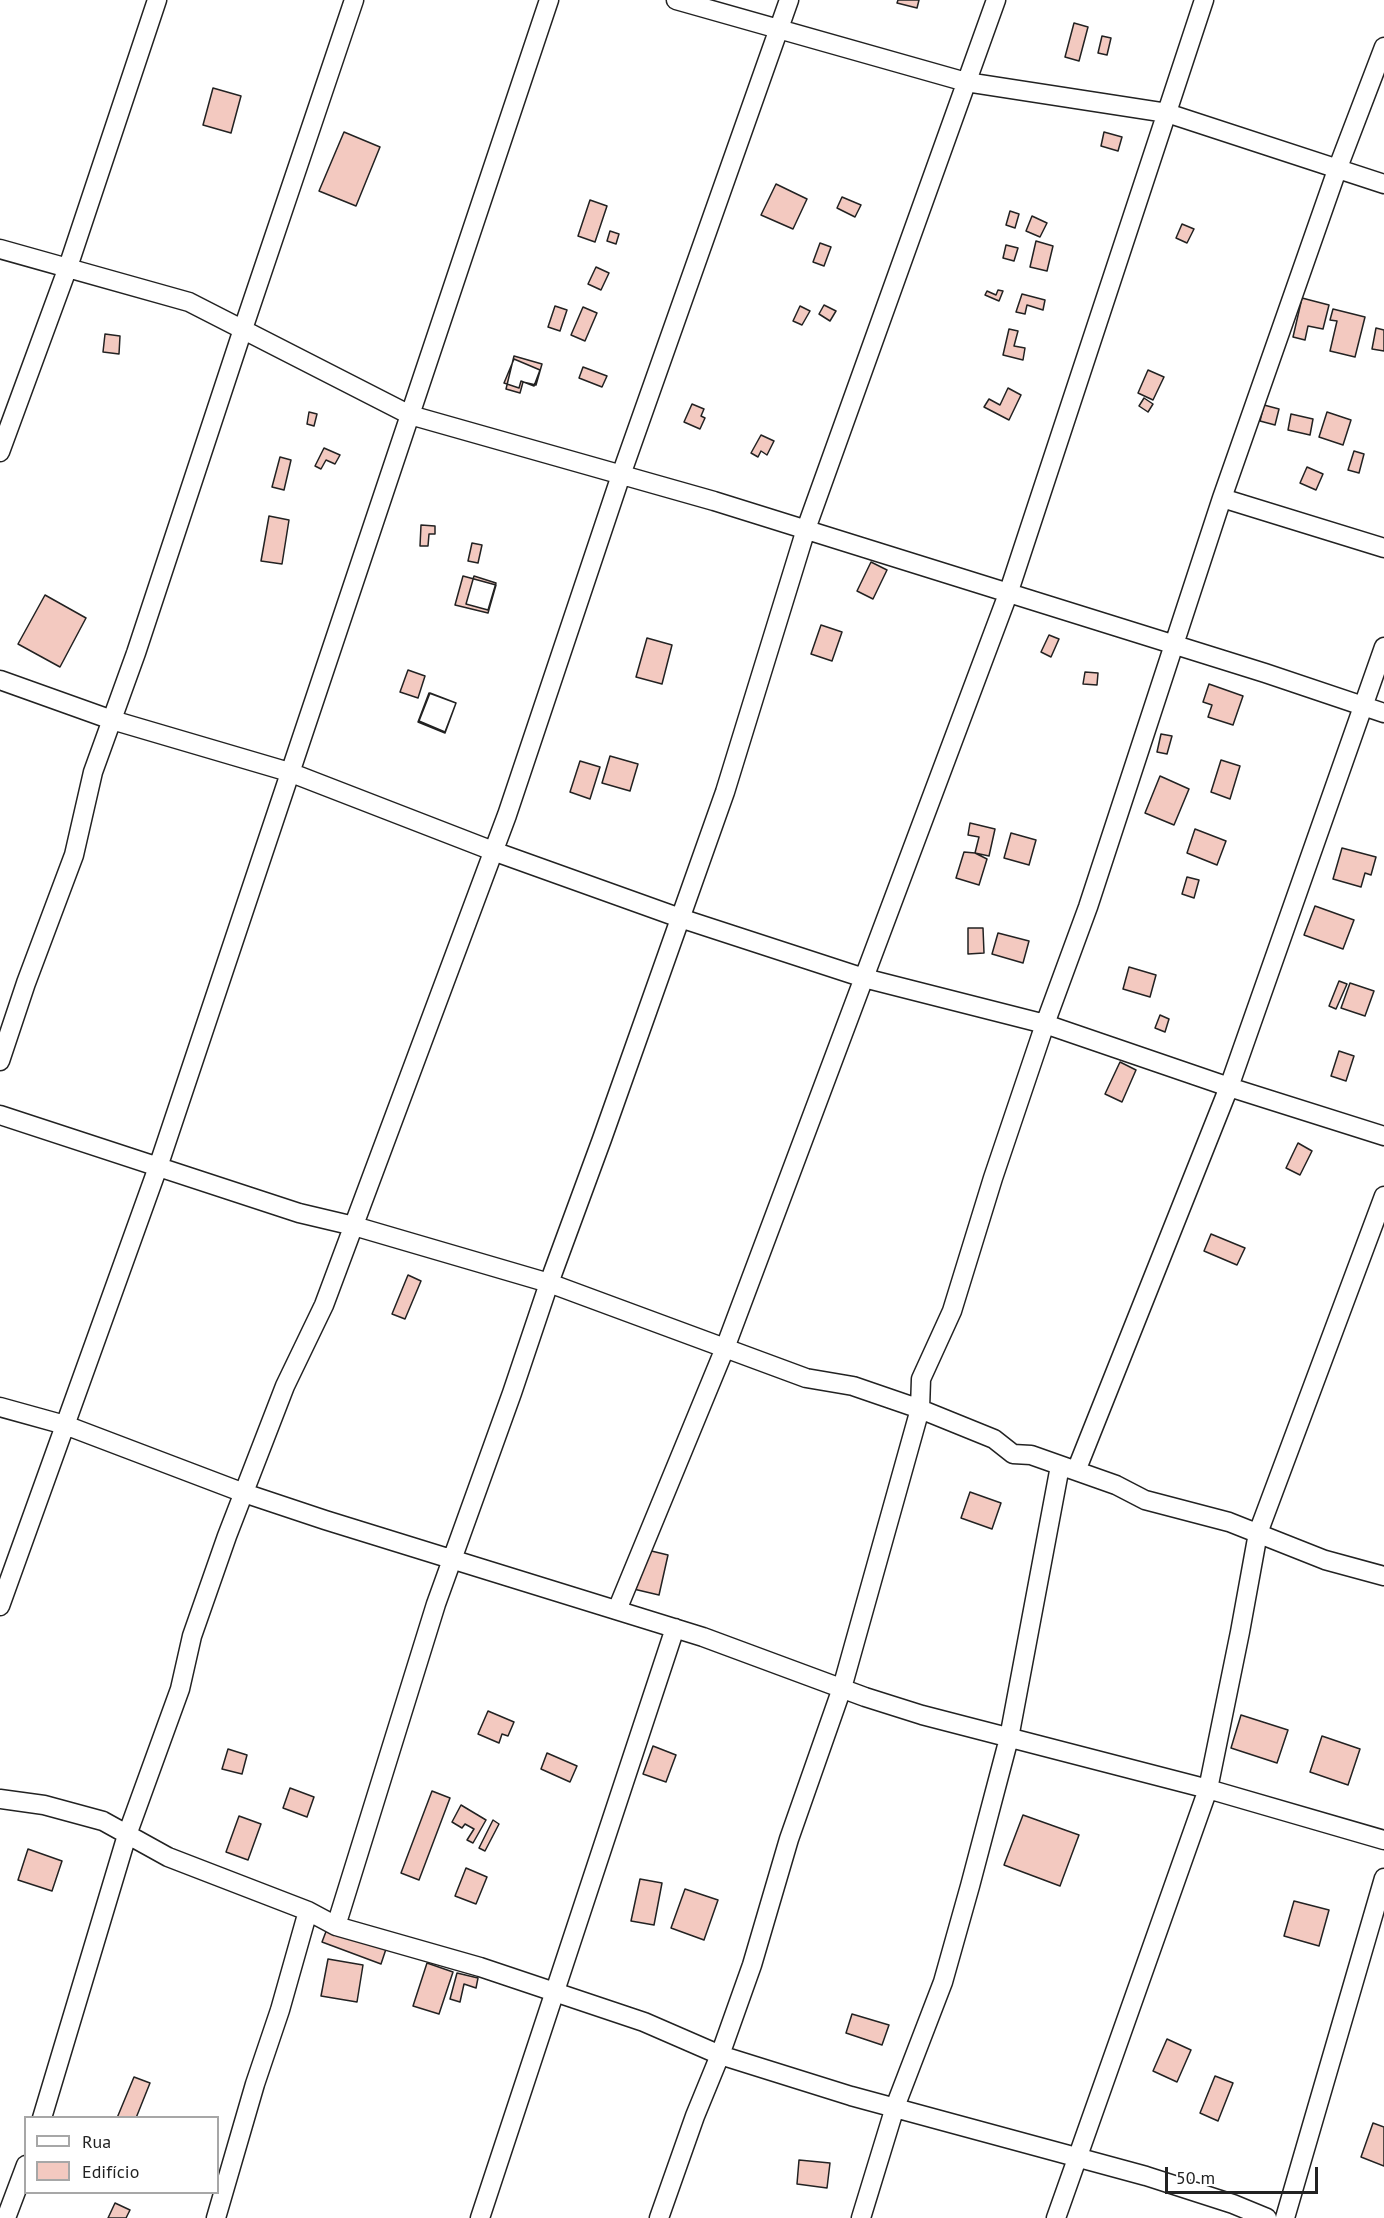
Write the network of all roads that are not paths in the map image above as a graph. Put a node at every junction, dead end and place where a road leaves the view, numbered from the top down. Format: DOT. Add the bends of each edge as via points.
graph roads {
  1 [pos="157,0"];
  2 [pos="354,0"];
  3 [pos="549,0"];
  4 [pos="676,0"];
  5 [pos="789,0"];
  6 [pos="996,0"];
  7 [pos="1204,0"];
  8 [pos="778,30"];
  9 [pos="1384,47"];
  10 [pos="966,82"];
  11 [pos="1167,113"];
  12 [pos="1337,170"];
  13 [pos="1384,184"];
  14 [pos="0,249"];
  15 [pos="68,267"];
  16 [pos="243,329"];
  17 [pos="410,415"];
  18 [pos="0,452"];
  19 [pos="621,475"];
  20 [pos="1221,498"];
  21 [pos="806,530"];
  22 [pos="1384,548"];
  23 [pos="1008,594"];
  24 [pos="1174,644"];
  25 [pos="1384,647"];
  26 [pos="0,680"];
  27 [pos="1363,706"];
  28 [pos="1384,713"];
  29 [pos="112,720"];
  30 [pos="290,772"];
  31 [pos="493,851"];
  32 [pos="680,918"];
  33 [pos="864,978"];
  34 [pos="1045,1024"];
  35 [pos="0,1061"];
  36 [pos="1229,1086"];
  37 [pos="0,1115"];
  38 [pos="1384,1136"];
  39 [pos="158,1167"];
  40 [pos="1384,1196"];
  41 [pos="354,1226"];
  42 [pos="549,1283"];
  43 [pos="724,1348"];
  44 [pos="0,1407"];
  45 [pos="921,1409"];
  46 [pos="65,1425"];
  47 [pos="1068,1469"];
  48 [pos="244,1493"];
  49 [pos="1258,1533"];
  50 [pos="452,1559"];
  51 [pos="1384,1576"];
  52 [pos="0,1606"];
  53 [pos="617,1610"];
  54 [pos="675,1628"];
  55 [pos="842,1688"];
  56 [pos="1009,1738"];
  57 [pos="1208,1789"];
  58 [pos="0,1799"];
  59 [pos="127,1835"];
  60 [pos="1384,1840"];
  61 [pos="1384,1878"];
  62 [pos="308,1911"];
  63 [pos="336,1926"];
  64 [pos="554,1993"];
  65 [pos="720,2055"];
  66 [pos="895,2108"];
  67 [pos="43,2116"];
  68 [pos="1078,2157"];
  69 [pos="24,2170"];
  70 [pos="6,2218"];
  71 [pos="216,2218"];
  72 [pos="480,2218"];
  73 [pos="659,2218"];
  74 [pos="861,2218"];
  75 [pos="1056,2218"];
  76 [pos="1267,2218"];
  77 [pos="1285,2218"];
  1 -- 15 [label="street"];
  2 -- 16 [label="street"];
  3 -- 17 [label="street"];
  4 -- 8 [label="street"];
  5 -- 8 [label="street"];
  6 -- 10 [label="street"];
  7 -- 11 [label="street"];
  8 -- 10 [label="street"];
  8 -- 19 [label="street"];
  9 -- 12 [label="street"];
  10 -- 11 [label="street"];
  10 -- 21 [label="street"];
  11 -- 12 [label="street"];
  11 -- 23 [label="street"];
  12 -- 13 [label="street"];
  12 -- 20 [label="street"];
  14 -- 15 [label="street"];
  15 -- 16 [label="street" via="189,302"];
  15 -- 18 [label="street"];
  16 -- 17 [label="street"];
  16 -- 29 [label="street"];
  17 -- 19 [label="street"];
  17 -- 30 [label="street"];
  19 -- 21 [label="street"];
  19 -- 31 [label="street"];
  20 -- 22 [label="street"];
  20 -- 24 [label="street"];
  21 -- 23 [label="street"];
  21 -- 32 [label="street" via="725,792"];
  23 -- 24 [label="street"];
  23 -- 33 [label="street"];
  24 -- 27 [label="street"];
  24 -- 34 [label="street"];
  25 -- 27 [label="street"];
  26 -- 29 [label="street"];
  27 -- 28 [label="street"];
  27 -- 36 [label="street"];
  29 -- 30 [label="street"];
  29 -- 35 [label="street" via="93,772 74,855"];
  30 -- 31 [label="street"];
  30 -- 39 [label="street"];
  31 -- 32 [label="street"];
  31 -- 41 [label="street"];
  32 -- 33 [label="street"];
  32 -- 42 [label="street"];
  33 -- 34 [label="street"];
  33 -- 43 [label="street"];
  34 -- 36 [label="street"];
  34 -- 45 [label="street" via="952,1311 921,1379"];
  36 -- 38 [label="street"];
  36 -- 47 [label="street"];
  37 -- 39 [label="street"];
  39 -- 41 [label="street" via="299,1213"];
  39 -- 46 [label="street"];
  40 -- 49 [label="street"];
  41 -- 42 [label="street"];
  41 -- 48 [label="street"];
  42 -- 43 [label="street"];
  42 -- 50 [label="street"];
  43 -- 45 [label="street" via="806,1378 853,1386"];
  43 -- 53 [label="street"];
  44 -- 46 [label="street"];
  45 -- 47 [label="street" via="994,1439 1013,1454 1031,1455"];
  45 -- 55 [label="street"];
  46 -- 48 [label="street"];
  46 -- 52 [label="street"];
  47 -- 49 [label="street" via="1116,1485 1145,1500"];
  47 -- 56 [label="street"];
  48 -- 50 [label="street"];
  48 -- 59 [label="street"];
  49 -- 51 [label="street" via="1325,1560"];
  49 -- 57 [label="street"];
  50 -- 53 [label="street"];
  50 -- 63 [label="street"];
  53 -- 54 [label="street"];
  54 -- 55 [label="street"];
  54 -- 64 [label="street"];
  55 -- 56 [label="street"];
  55 -- 65 [label="street"];
  56 -- 57 [label="street"];
  56 -- 66 [label="street" via="943,1982"];
  57 -- 60 [label="street"];
  57 -- 68 [label="street"];
  58 -- 59 [label="street" via="93,1818"];
  59 -- 62 [label="street" via="168,1857"];
  59 -- 67 [label="street"];
  61 -- 77 [label="street"];
  62 -- 63 [label="street"];
  62 -- 71 [label="street"];
  63 -- 64 [label="street" via="480,1967"];
  64 -- 65 [label="street" via="644,2022"];
  64 -- 72 [label="street"];
  65 -- 66 [label="street"];
  65 -- 73 [label="street"];
  66 -- 68 [label="street"];
  66 -- 74 [label="street"];
  68 -- 75 [label="street"];
  68 -- 76 [label="street"];
  69 -- 70 [label="street"];
}
